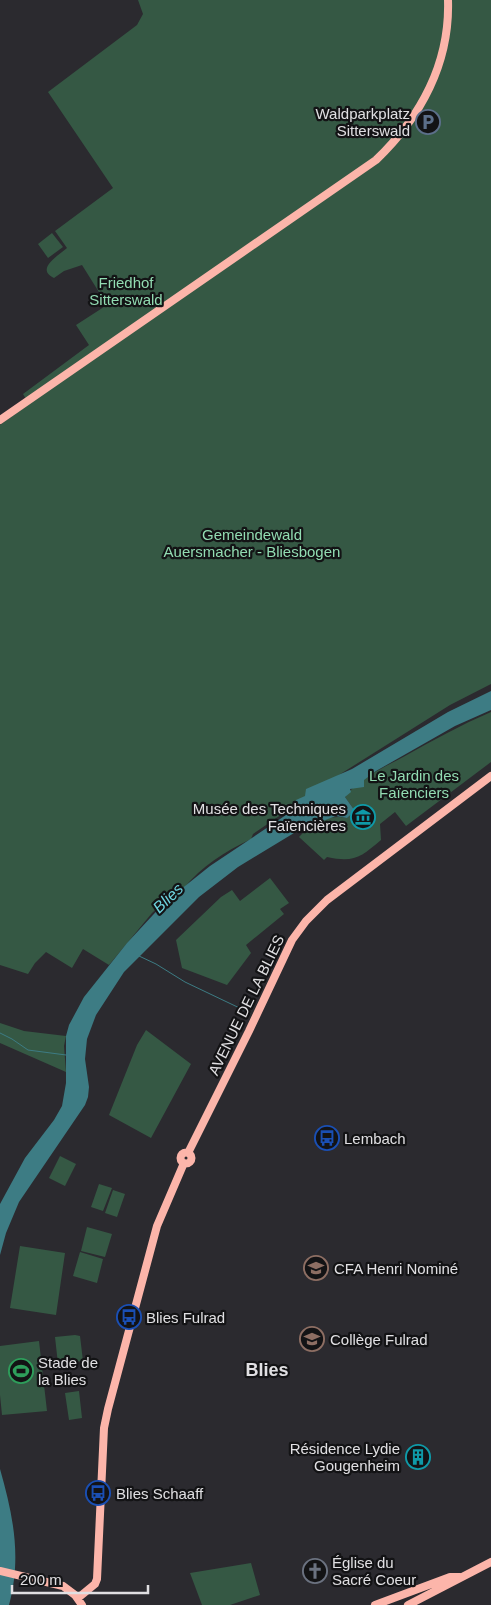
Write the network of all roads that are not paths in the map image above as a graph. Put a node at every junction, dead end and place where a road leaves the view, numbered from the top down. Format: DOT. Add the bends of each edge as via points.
graph roads {
  1 [pos="448,0"];
  2 [pos="0,420"];
  3 [pos="491,776"];
  4 [pos="491,1562"];
  5 [pos="3,1572"];
  6 [pos="428,1589"];
  7 [pos="414,1590"];
  8 [pos="419,1598"];
  9 [pos="80,1601"];
  10 [pos="375,1605"];
  11 [pos="408,1605"];
  1 -- 2 [label="main road" via="444,47 431,86 406,128 376,160"];
  3 -- 9 [label="main road, AVENUE DE LA BLIES" via="327,900 306,920 286,950 250,1032 188,1153 181,1156 184,1163 158,1226 104,1428 97,1579"];
  4 -- 6 [label="main road"];
  5 -- 9 [label="main road" via="63,1586"];
  6 -- 7 [label="main road"];
  6 -- 8 [label="main road"];
  7 -- 8 [label="main road"];
  7 -- 10 [label="main road"];
  8 -- 11 [label="main road"];
}
